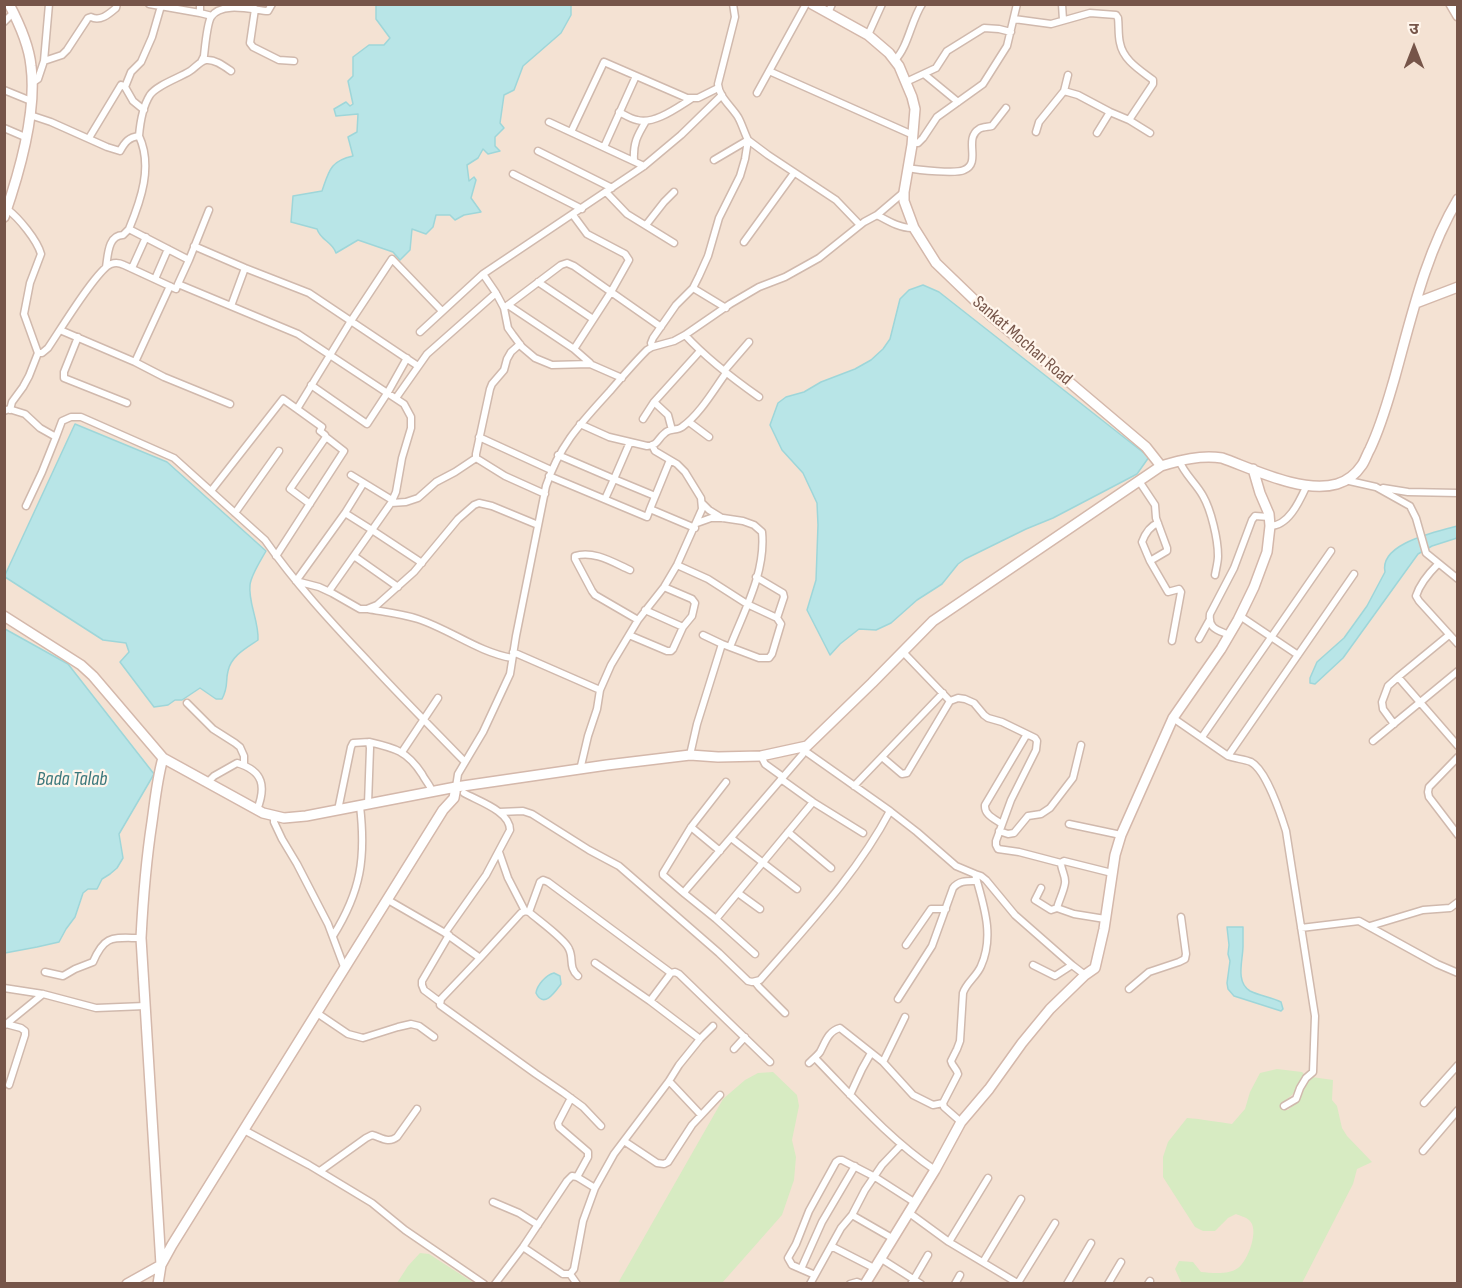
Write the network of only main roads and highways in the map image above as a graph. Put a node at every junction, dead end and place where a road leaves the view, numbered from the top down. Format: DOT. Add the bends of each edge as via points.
graph roads {
  1 [pos="812,4"];
  2 [pos="1451,4"];
  3 [pos="11,9"];
  4 [pos="830,9"];
  5 [pos="1458,16"];
  6 [pos="1458,199"];
  7 [pos="6,213"];
  8 [pos="1458,287"];
  9 [pos="1416,303"];
  10 [pos="1161,466"];
  11 [pos="1253,469"];
  12 [pos="4,616"];
  13 [pos="163,758"];
  14 [pos="462,788"];
  15 [pos="161,1265"];
  16 [pos="127,1284"];
  17 [pos="158,1284"];
  18 [pos="863,1284"];
  1 -- 4 [label="main road"];
  2 -- 5 [label="main road"];
  3 -- 7 [label="main road" via="27,45 32,83 30,115"];
  4 -- 10 [label="main road, Sankat Mochan Road" via="890,53 906,82 915,109 904,196 914,228 936,263 990,315 1146,447"];
  6 -- 9 [label="main road" via="1435,246"];
  8 -- 9 [label="main road"];
  9 -- 11 [label="main road" via="1380,427 1353,476 1337,484 1307,485"];
  10 -- 11 [label="main road" via="1199,457 1222,458"];
  10 -- 14 [label="main road" via="933,621 806,748 761,756 690,755"];
  11 -- 18 [label="main road" via="1270,522 1267,552 1230,635 1173,718 1121,836 1095,968 1050,1009 961,1122"];
  12 -- 13 [label="main road" via="81,664"];
  13 -- 14 [label="main road" via="274,817 306,816"];
  13 -- 15 [label="main road" via="147,855 141,938"];
  14 -- 15 [label="main road" via="443,810"];
  15 -- 16 [label="main road"];
  15 -- 17 [label="main road"];
}
